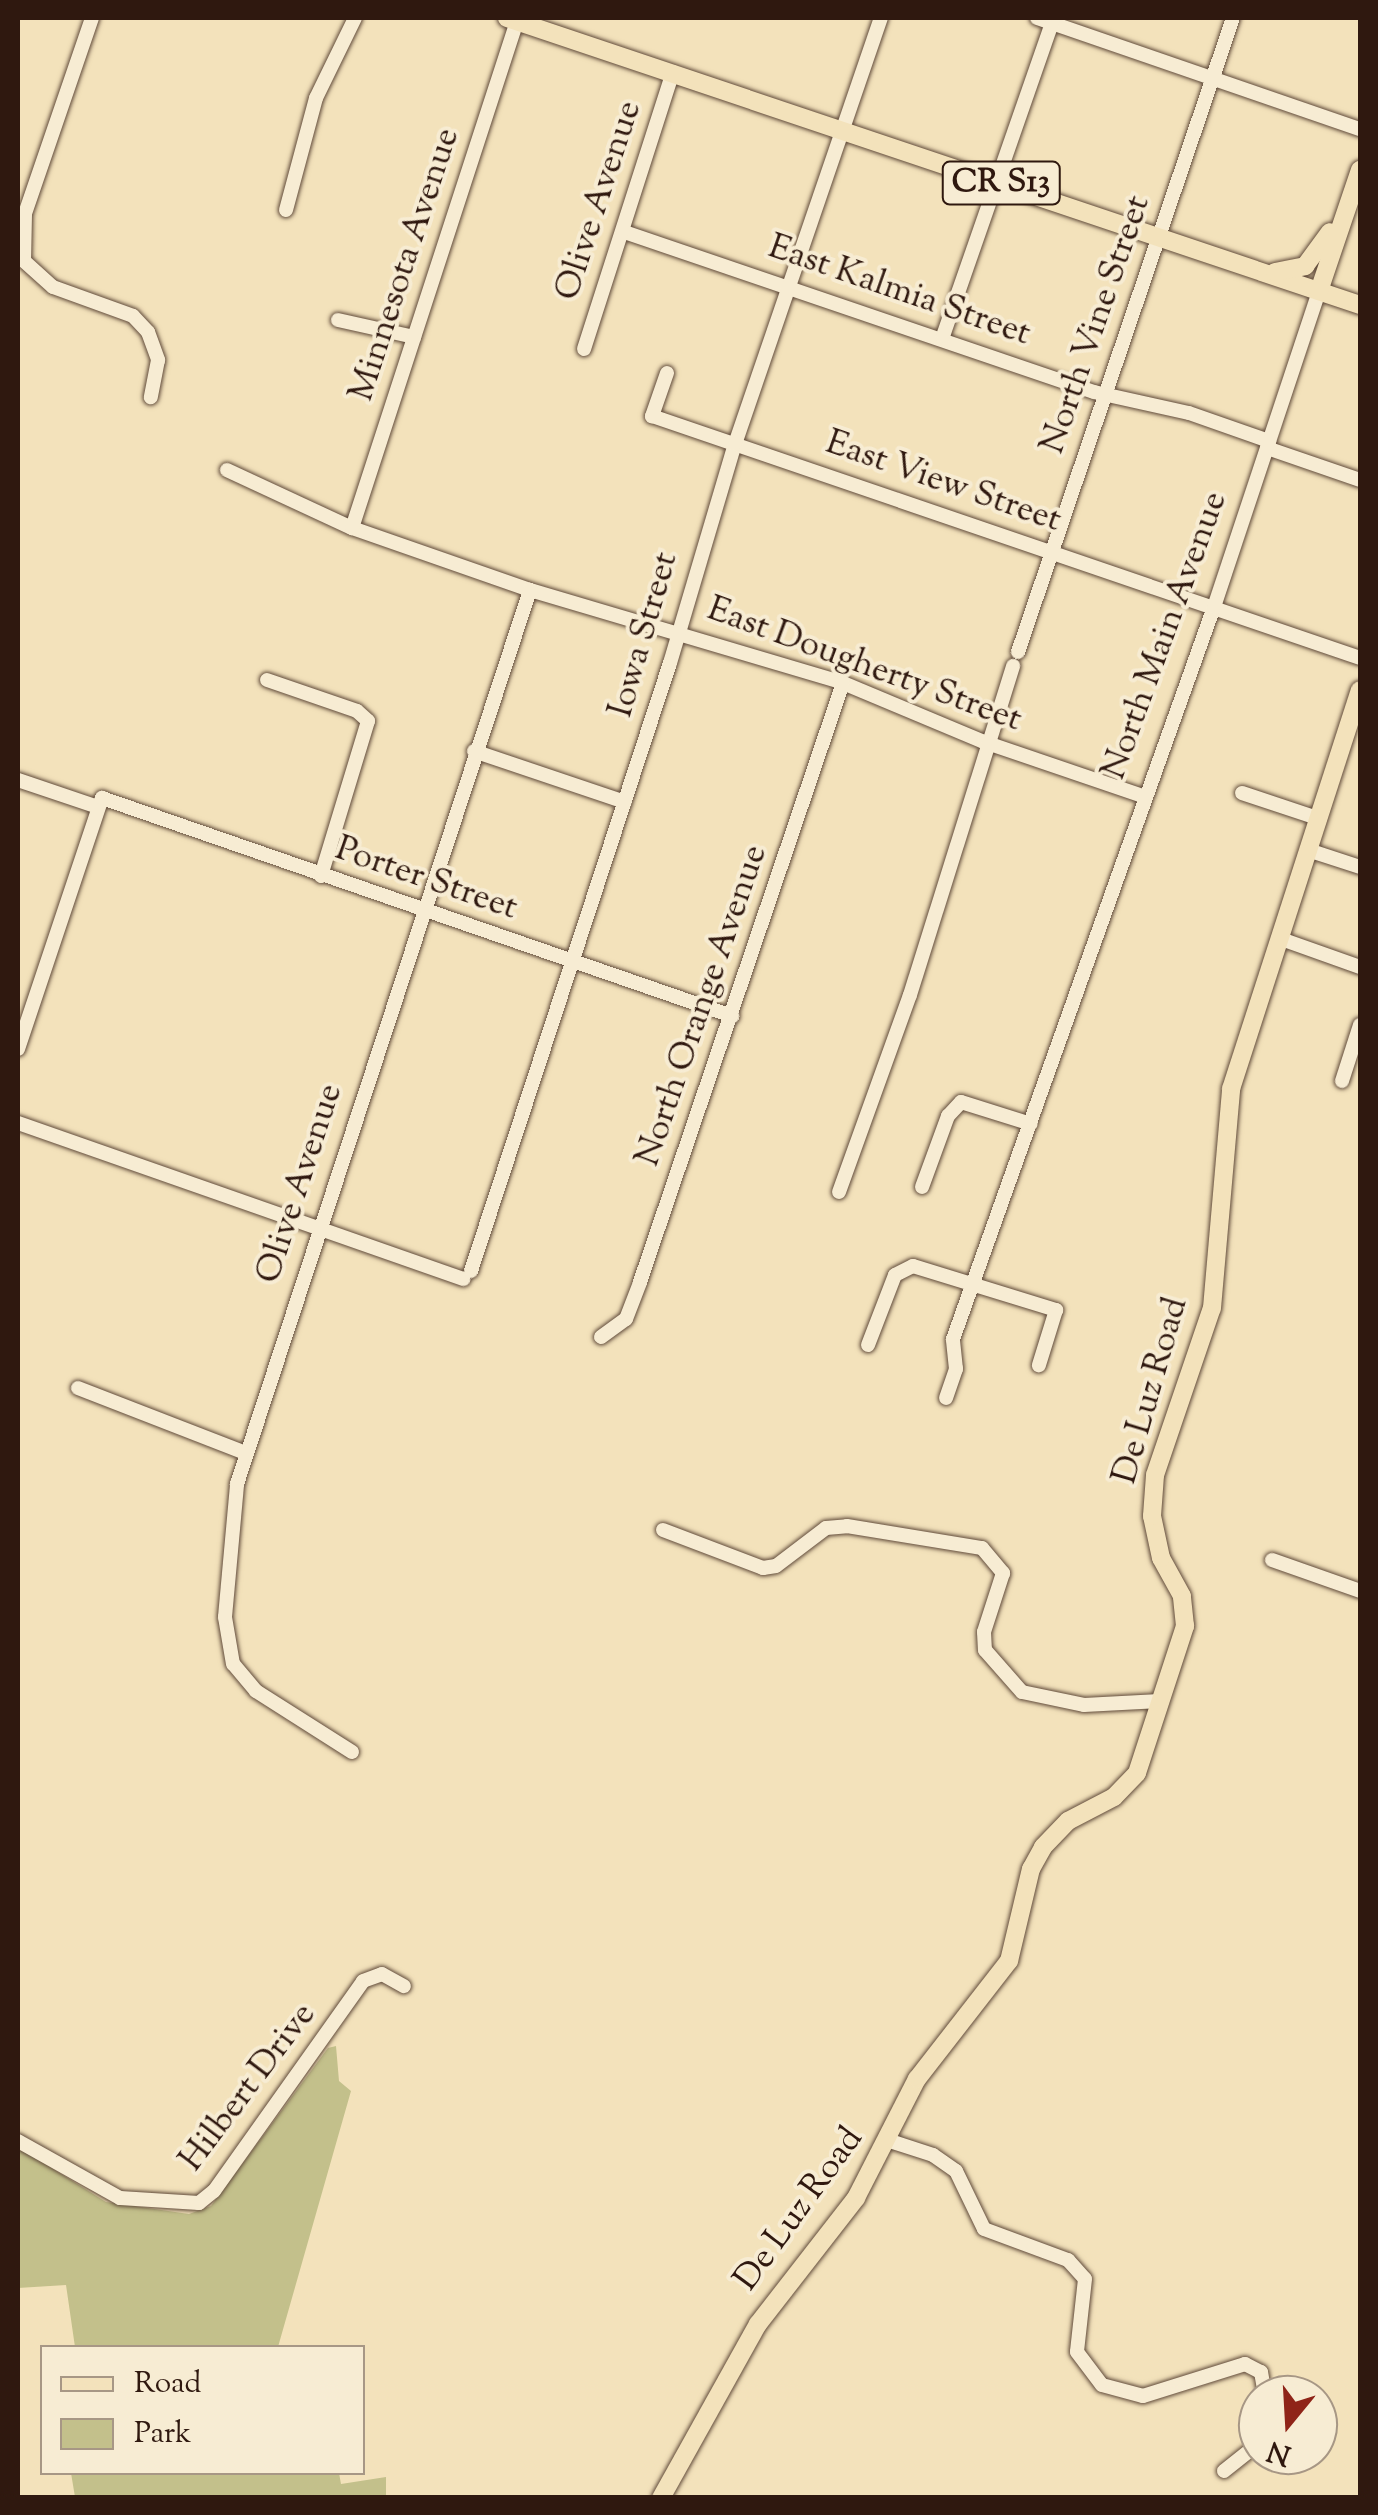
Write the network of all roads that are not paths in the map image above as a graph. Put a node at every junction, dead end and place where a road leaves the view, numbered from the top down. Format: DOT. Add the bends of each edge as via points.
graph roads {
  1 [pos="92,18"];
  2 [pos="355,18"];
  3 [pos="881,18"];
  4 [pos="1037,18"];
  5 [pos="1233,18"];
  6 [pos="512,19"];
  7 [pos="1053,20"];
  8 [pos="673,72"];
  9 [pos="1212,78"];
  10 [pos="1360,129"];
  11 [pos="842,130"];
  12 [pos="1360,170"];
  13 [pos="997,182"];
  14 [pos="286,210"];
  15 [pos="1344,218"];
  16 [pos="624,232"];
  17 [pos="1159,236"];
  18 [pos="1267,273"];
  19 [pos="788,285"];
  20 [pos="1319,291"];
  21 [pos="1360,305"];
  22 [pos="338,320"];
  23 [pos="943,336"];
  24 [pos="414,337"];
  25 [pos="584,349"];
  26 [pos="667,373"];
  27 [pos="1106,392"];
  28 [pos="150,397"];
  29 [pos="735,444"];
  30 [pos="1268,445"];
  31 [pos="227,470"];
  32 [pos="1360,480"];
  33 [pos="352,528"];
  34 [pos="1051,552"];
  35 [pos="530,590"];
  36 [pos="1214,607"];
  37 [pos="678,630"];
  38 [pos="1360,658"];
  39 [pos="267,680"];
  40 [pos="843,683"];
  41 [pos="1360,690"];
  42 [pos="984,742"];
  43 [pos="474,751"];
  44 [pos="18,780"];
  45 [pos="1242,793"];
  46 [pos="1143,796"];
  47 [pos="100,802"];
  48 [pos="625,802"];
  49 [pos="1320,819"];
  50 [pos="1310,851"];
  51 [pos="1360,867"];
  52 [pos="321,876"];
  53 [pos="420,910"];
  54 [pos="1284,940"];
  55 [pos="574,962"];
  56 [pos="1360,967"];
  57 [pos="732,1016"];
  58 [pos="1360,1025"];
  59 [pos="18,1049"];
  60 [pos="1342,1081"];
  61 [pos="18,1123"];
  62 [pos="1032,1124"];
  63 [pos="922,1187"];
  64 [pos="839,1192"];
  65 [pos="320,1226"];
  66 [pos="973,1284"];
  67 [pos="601,1337"];
  68 [pos="868,1345"];
  69 [pos="1039,1365"];
  70 [pos="78,1388"];
  71 [pos="946,1398"];
  72 [pos="246,1452"];
  73 [pos="663,1530"];
  74 [pos="1272,1560"];
  75 [pos="1360,1591"];
  76 [pos="1160,1700"];
  77 [pos="352,1752"];
  78 [pos="404,1986"];
  79 [pos="18,2141"];
  80 [pos="890,2141"];
  81 [pos="1261,2375"];
  82 [pos="1238,2460"];
  83 [pos="1224,2472"];
  84 [pos="661,2498"];
  1 -- 28 [label="street" via="24,214 24,261 52,287 134,316 158,360"];
  2 -- 14 [label="street" via="316,98"];
  3 -- 11 [label="street, Iowa Street"];
  4 -- 7 [label="street"];
  5 -- 9 [label="street, North Vine Street"];
  6 -- 8 [label="main road, CR S13"];
  6 -- 24 [label="street, Minnesota Avenue"];
  7 -- 9 [label="street"];
  7 -- 13 [label="street"];
  8 -- 11 [label="main road, CR S13"];
  8 -- 16 [label="street, Olive Avenue"];
  9 -- 10 [label="street"];
  9 -- 17 [label="street, North Vine Street"];
  11 -- 13 [label="main road, CR S13"];
  11 -- 19 [label="street, Iowa Street"];
  12 -- 15 [label="main road, North Main Avenue"];
  13 -- 17 [label="main road, CR S13"];
  13 -- 23 [label="street"];
  15 -- 18 [label="main road" via="1305,266"];
  15 -- 20 [label="main road, North Main Avenue"];
  16 -- 19 [label="street, East Kalmia Street"];
  16 -- 25 [label="street, Olive Avenue"];
  17 -- 18 [label="main road, CR S13"];
  17 -- 27 [label="street, North Vine Street"];
  18 -- 20 [label="main road, CR S13"];
  19 -- 23 [label="street, East Kalmia Street"];
  19 -- 29 [label="street, Iowa Street"];
  20 -- 21 [label="main road, CR S13"];
  20 -- 30 [label="street, North Main Avenue"];
  22 -- 24 [label="street"];
  23 -- 27 [label="street, East Kalmia Street"];
  24 -- 33 [label="street, Minnesota Avenue"];
  26 -- 29 [label="street, East View Street" via="652,416"];
  27 -- 30 [label="street, East Kalmia Street"];
  27 -- 34 [label="street, North Vine Street"];
  29 -- 34 [label="street, East View Street"];
  29 -- 37 [label="street, Iowa Street"];
  30 -- 32 [label="street, East Kalmia Street"];
  30 -- 36 [label="street, North Main Avenue"];
  31 -- 33 [label="street, East Dougherty Street"];
  33 -- 35 [label="street, East Dougherty Street"];
  34 -- 36 [label="street, East View Street"];
  34 -- 42 [label="street, North Vine Street"];
  35 -- 37 [label="street, East Dougherty Street"];
  35 -- 43 [label="street, Olive Avenue"];
  36 -- 38 [label="street, East View Street"];
  36 -- 46 [label="street, North Main Avenue"];
  37 -- 40 [label="street, East Dougherty Street"];
  37 -- 48 [label="street, Iowa Street"];
  39 -- 52 [label="street" via="358,711 368,721"];
  40 -- 42 [label="street, East Dougherty Street"];
  40 -- 57 [label="street, North Orange Avenue"];
  41 -- 49 [label="main road, De Luz Road"];
  42 -- 46 [label="street, East Dougherty Street"];
  42 -- 64 [label="street, North Vine Street" via="987,757"];
  43 -- 48 [label="street"];
  43 -- 53 [label="street, Olive Avenue"];
  44 -- 47 [label="street, Porter Street"];
  45 -- 49 [label="street"];
  46 -- 62 [label="street, North Main Avenue"];
  47 -- 52 [label="street, Porter Street"];
  47 -- 59 [label="street"];
  48 -- 55 [label="street, Iowa Street"];
  49 -- 50 [label="main road, De Luz Road"];
  50 -- 51 [label="street"];
  50 -- 54 [label="main road, De Luz Road"];
  52 -- 53 [label="street, Porter Street"];
  53 -- 55 [label="street, Porter Street"];
  53 -- 65 [label="street, Olive Avenue"];
  54 -- 56 [label="street"];
  54 -- 76 [label="main road, De Luz Road" via="1231,1089 1212,1308 1155,1476 1152,1516 1161,1558 1182,1596 1184,1626"];
  55 -- 57 [label="street, Porter Street"];
  55 -- 65 [label="street, Iowa Street" via="467,1275"];
  57 -- 67 [label="street, North Orange Avenue" via="626,1319"];
  58 -- 60 [label="street"];
  61 -- 65 [label="street"];
  62 -- 63 [label="street" via="961,1102 943,1126"];
  62 -- 66 [label="street, North Main Avenue"];
  65 -- 72 [label="street, Olive Avenue"];
  66 -- 68 [label="street" via="902,1268"];
  66 -- 69 [label="street" via="1056,1310"];
  66 -- 71 [label="street, North Main Avenue" via="953,1339 956,1369"];
  70 -- 72 [label="street"];
  72 -- 77 [label="street, Olive Avenue" via="225,1617 234,1664 256,1691"];
  73 -- 76 [label="street" via="763,1568 776,1566 826,1528 847,1526 982,1548 1004,1573 984,1632 985,1650 1022,1692 1084,1705"];
  74 -- 75 [label="street"];
  76 -- 80 [label="main road, De Luz Road" via="1137,1773 1043,1847 1031,1869 1008,1961 917,2079"];
  78 -- 79 [label="street, Hilbert Drive" via="382,1974 363,1980 214,2191 199,2202 120,2198"];
  80 -- 81 [label="street" via="933,2155 956,2171 984,2229 1068,2260 1085,2279 1077,2352 1102,2385 1143,2396 1245,2364"];
  80 -- 84 [label="main road, De Luz Road" via="856,2198 758,2324"];
  82 -- 83 [label="street"];
}
